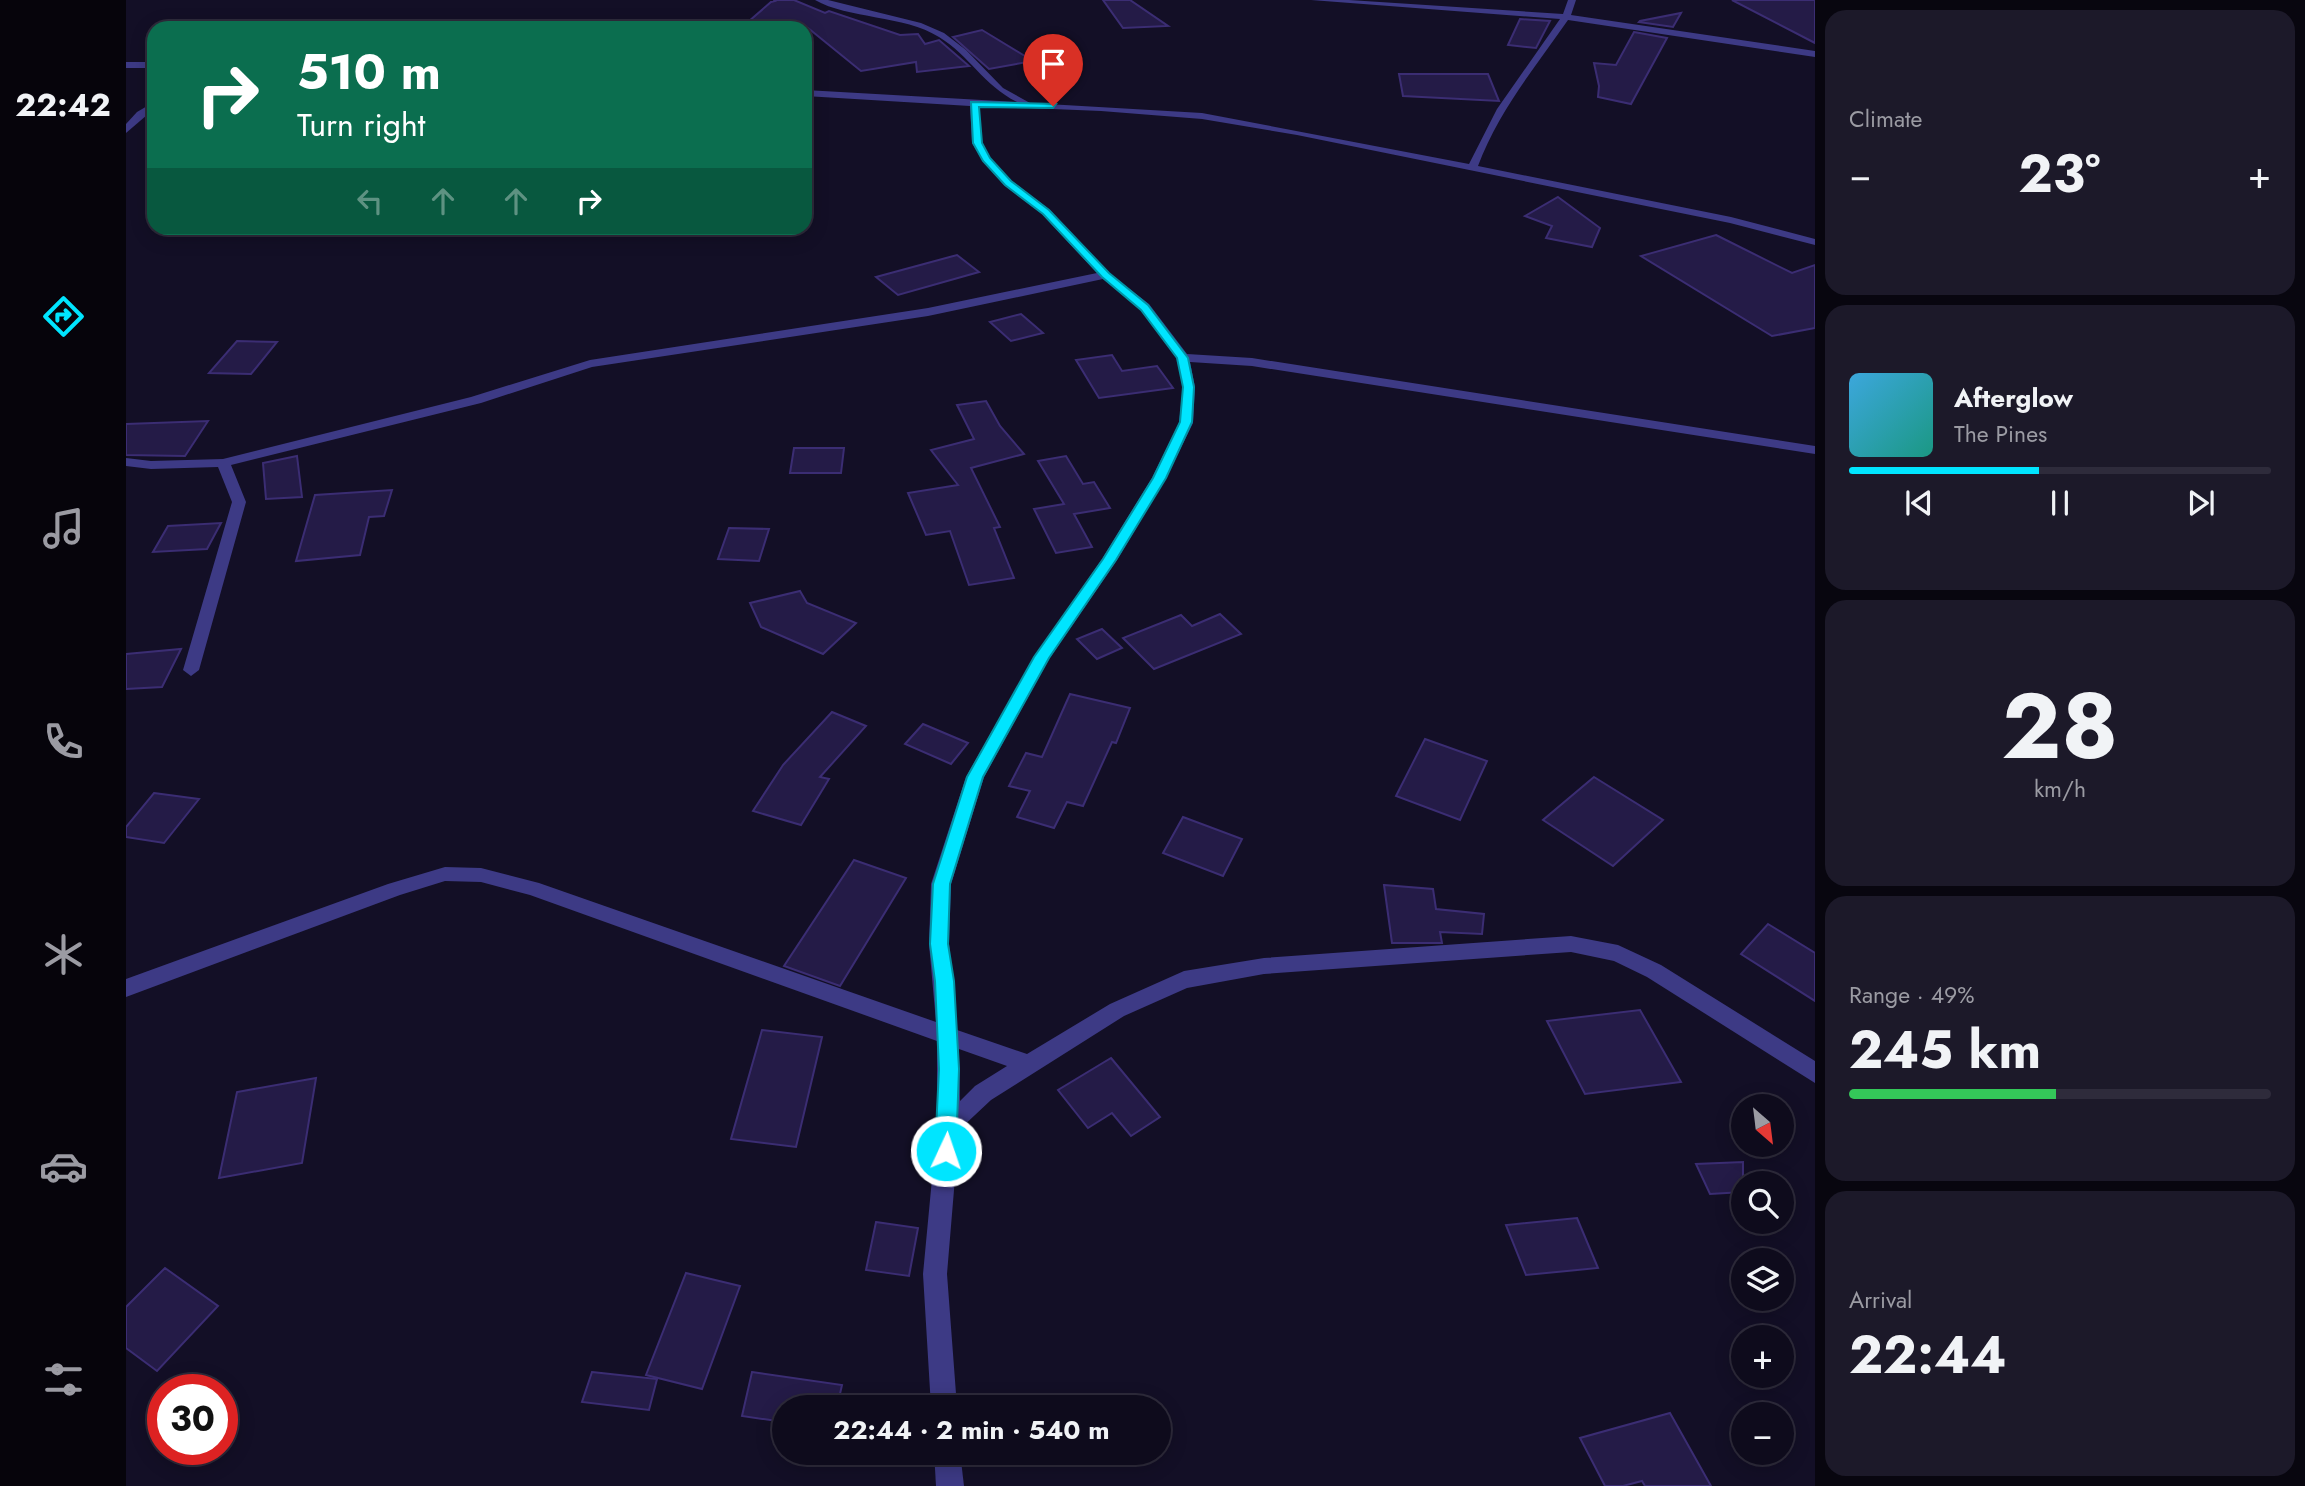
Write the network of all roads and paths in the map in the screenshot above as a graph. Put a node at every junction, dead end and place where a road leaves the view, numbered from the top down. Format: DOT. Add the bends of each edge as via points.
graph roads {
  1 [pos="819,0"];
  2 [pos="1315,0"];
  3 [pos="1572,0"];
  4 [pos="1566,17"];
  5 [pos="1815,54"];
  6 [pos="126,65"];
  7 [pos="147,65"];
  8 [pos="812,93"];
  9 [pos="974,104"];
  10 [pos="1030,105"];
  11 [pos="147,110"];
  12 [pos="126,130"];
  13 [pos="1472,168"];
  14 [pos="1815,242"];
  15 [pos="1105,275"];
  16 [pos="1183,358"];
  17 [pos="1815,450"];
  18 [pos="126,463"];
  19 [pos="223,463"];
  20 [pos="191,670"];
  21 [pos="126,988"];
  22 [pos="946,1035"];
  23 [pos="1030,1065"];
  24 [pos="1815,1073"];
  25 [pos="947,1126"];
  26 [pos="943,1395"];
  27 [pos="948,1465"];
  28 [pos="950,1486"];
  1 -- 10 [label="street" via="941,35 1000,90"];
  2 -- 4 [label="street"];
  3 -- 4 [label="street"];
  4 -- 5 [label="street"];
  4 -- 13 [label="street" via="1502,109"];
  6 -- 7 [label="street"];
  8 -- 9 [label="street"];
  9 -- 10 [label="street"];
  9 -- 15 [label="street" via="977,143 986,159 1046,212"];
  10 -- 13 [label="street" via="1202,116"];
  11 -- 12 [label="street"];
  13 -- 14 [label="street" via="1731,220"];
  15 -- 16 [label="street" via="1145,307"];
  15 -- 19 [label="street" via="928,312 590,364 476,400"];
  16 -- 17 [label="street" via="1252,362"];
  16 -- 22 [label="street" via="1189,387 1186,422 1159,478 1042,657 975,777 941,884 939,944"];
  18 -- 19 [label="street"];
  19 -- 20 [label="street" via="239,502"];
  21 -- 22 [label="street" via="396,889 445,874 481,875 544,892"];
  22 -- 23 [label="street"];
  22 -- 25 [label="street"];
  23 -- 24 [label="street" via="1117,1010 1184,980 1264,966 1571,944 1618,953 1654,971"];
  23 -- 25 [label="street" via="983,1093"];
  25 -- 26 [label="street" via="935,1274"];
  27 -- 28 [label="street"];
}
